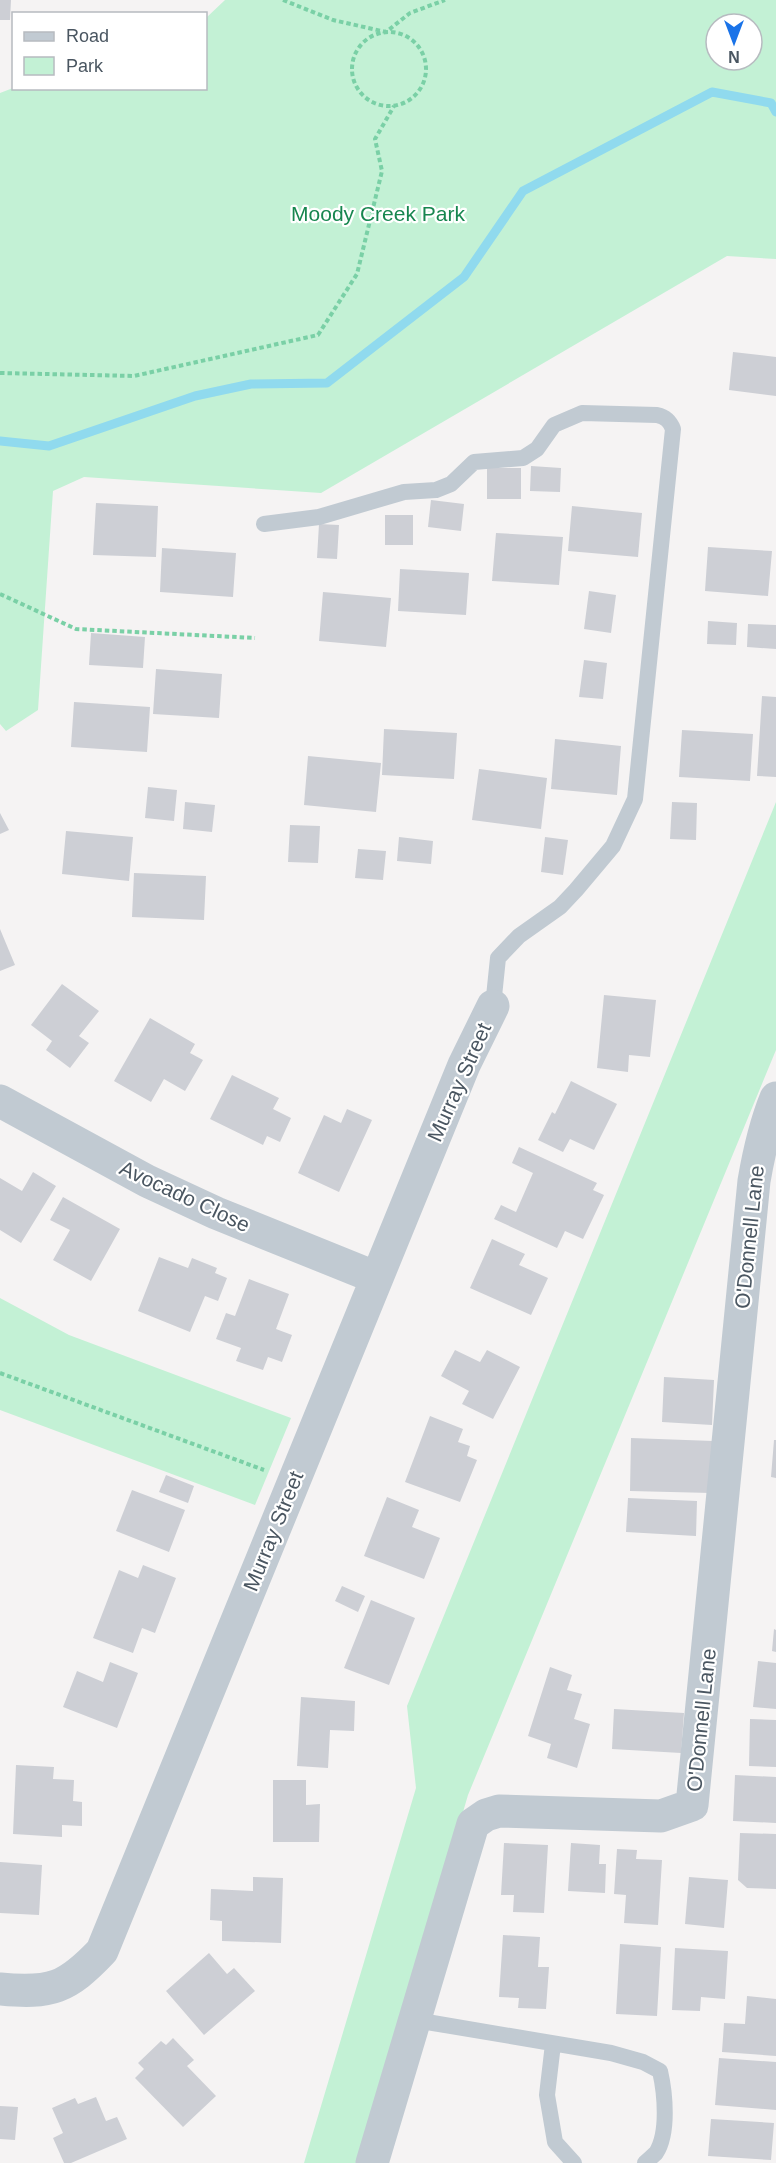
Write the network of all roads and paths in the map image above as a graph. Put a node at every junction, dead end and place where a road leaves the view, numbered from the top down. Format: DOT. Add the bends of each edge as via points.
graph roads {
  1 [pos="283,0"];
  2 [pos="445,0"];
  3 [pos="386,32"];
  4 [pos="394,106"];
  5 [pos="0,374"];
  6 [pos="264,525"];
  7 [pos="0,594"];
  8 [pos="255,638"];
  9 [pos="493,1006"];
  10 [pos="776,1098"];
  11 [pos="0,1101"];
  12 [pos="377,1278"];
  13 [pos="0,1373"];
  14 [pos="294,1482"];
  15 [pos="0,1989"];
  16 [pos="415,2020"];
  17 [pos="552,2044"];
  18 [pos="372,2163"];
  19 [pos="573,2163"];
  20 [pos="645,2163"];
  1 -- 3 [label="path" via="333,20"];
  2 -- 3 [label="path" via="410,13"];
  3 -- 4 [label="path" via="411,38 420,47 427,71 416,94"];
  3 -- 4 [label="path" via="375,34 357,50 352,73 355,84 371,102"];
  4 -- 5 [label="path" via="375,139 382,171 357,274 318,334 134,375"];
  6 -- 9 [label="lane" via="319,517 404,492 436,490 451,484 474,462 523,458 537,449 554,425 582,413 657,415 671,423 635,798 614,846 561,907 519,936 498,958"];
  7 -- 8 [label="path" via="76,629"];
  9 -- 12 [label="street, Murray Street" via="464,1065"];
  10 -- 16 [label="street, O'Donnell Lane" via="764,1131 754,1180 692,1805 661,1816 499,1811 473,1824"];
  11 -- 12 [label="street, Avocado Close" via="186,1199"];
  12 -- 14 [label="street, Murray Street"];
  13 -- 14 [label="path"];
  14 -- 15 [label="street, Murray Street" via="102,1951 60,1987 26,1992"];
  16 -- 17 [label="lane"];
  16 -- 18 [label="street, O'Donnell Lane"];
  17 -- 19 [label="lane" via="547,2095 555,2142"];
  17 -- 20 [label="lane" via="622,2056 660,2071 664,2123 656,2152"];
}
